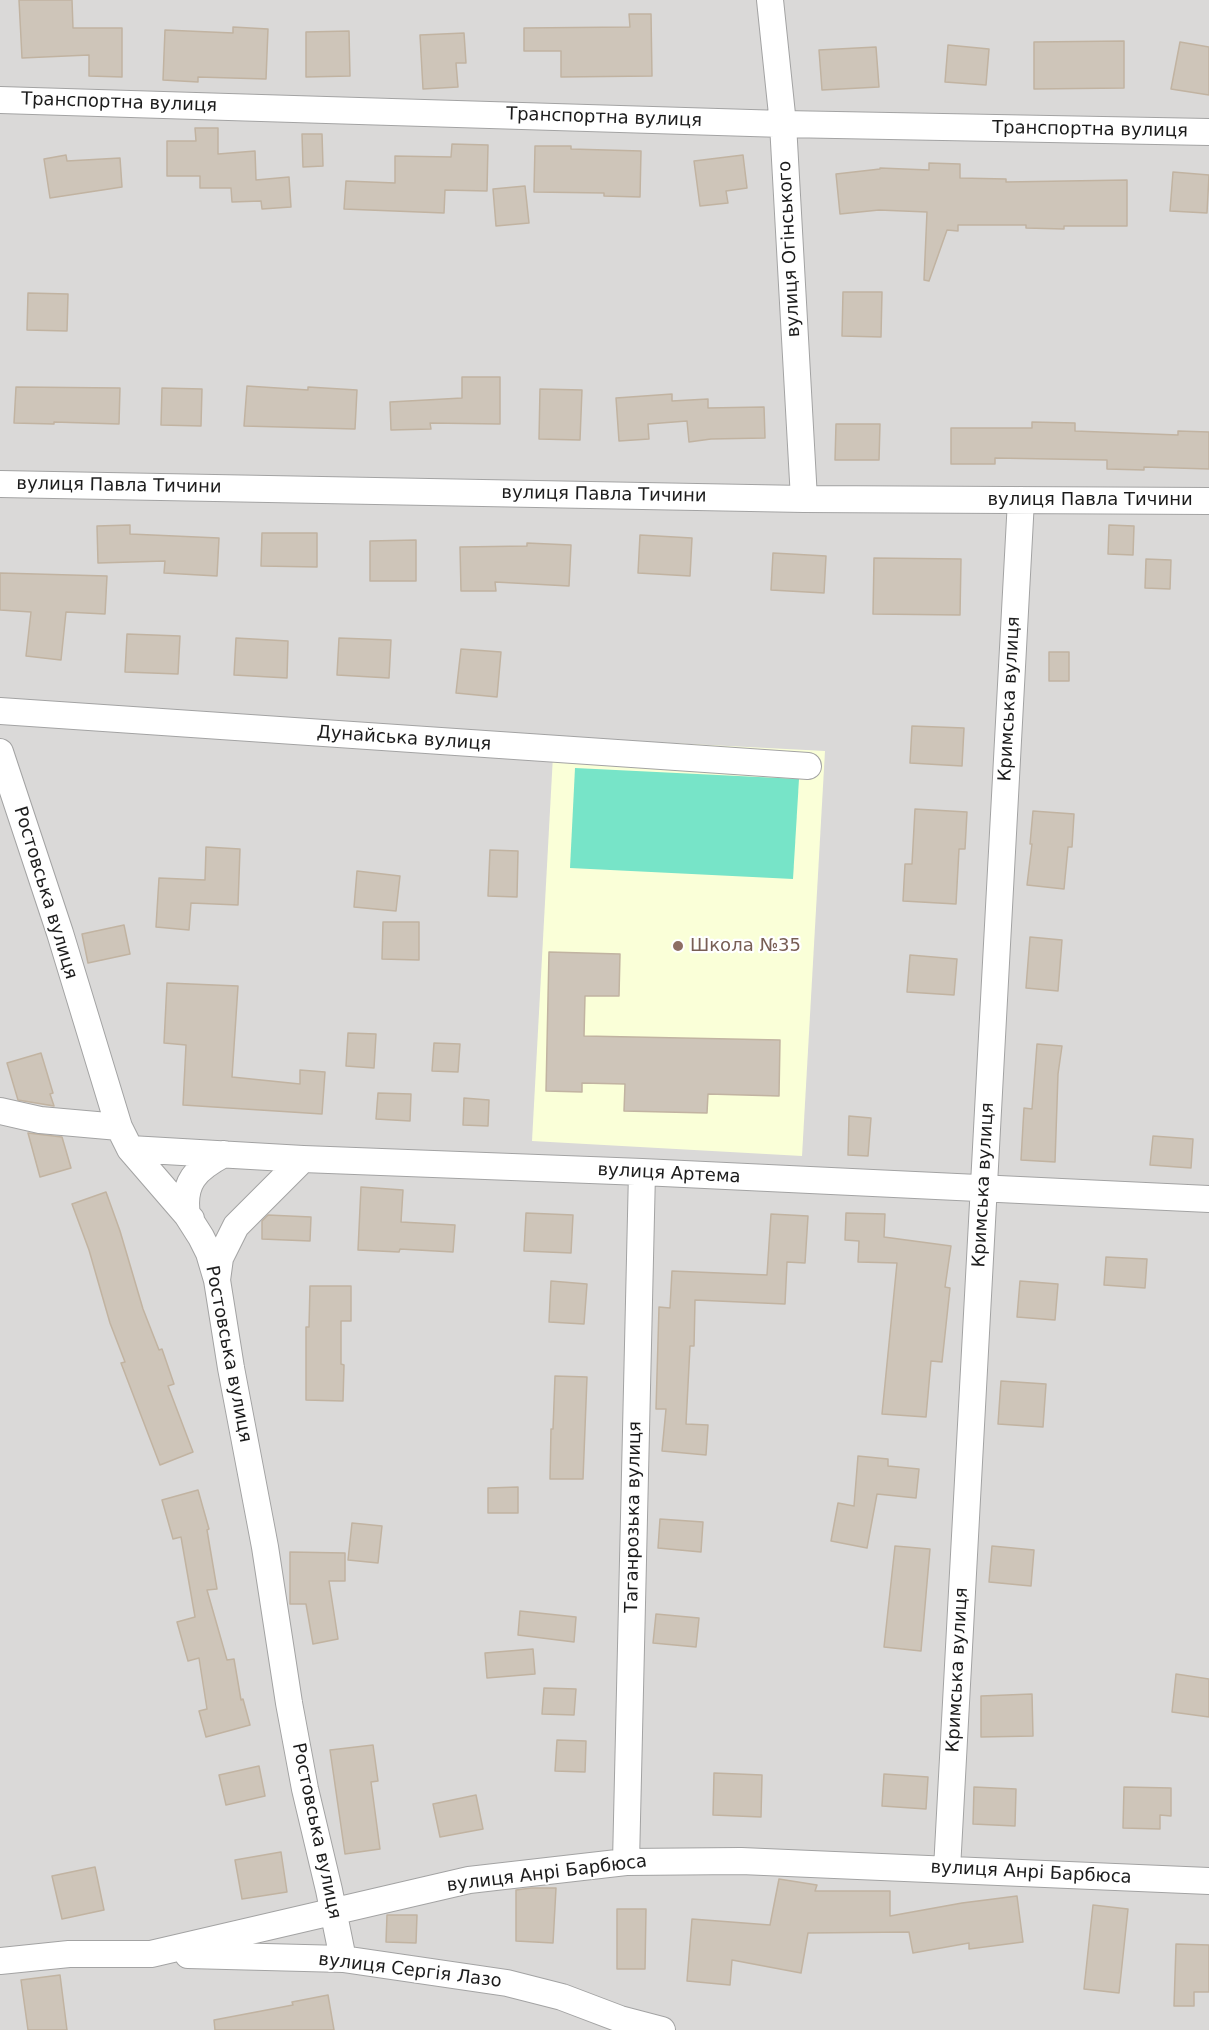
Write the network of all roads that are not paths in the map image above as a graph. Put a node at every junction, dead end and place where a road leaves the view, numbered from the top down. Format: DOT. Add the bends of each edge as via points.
graph roads {
  1 [pos="770,0"];
  2 [pos="0,99"];
  3 [pos="783,124"];
  4 [pos="1209,132"];
  5 [pos="0,484"];
  6 [pos="804,499"];
  7 [pos="1020,500"];
  8 [pos="1209,501"];
  9 [pos="0,711"];
  10 [pos="0,752"];
  11 [pos="808,766"];
  12 [pos="0,1111"];
  13 [pos="124,1138"];
  14 [pos="224,1154"];
  15 [pos="303,1159"];
  16 [pos="642,1172"];
  17 [pos="983,1189"];
  18 [pos="1209,1198"];
  19 [pos="187,1215"];
  20 [pos="236,1226"];
  21 [pos="217,1280"];
  22 [pos="626,1862"];
  23 [pos="947,1869"];
  24 [pos="1209,1881"];
  25 [pos="334,1911"];
  26 [pos="151,1954"];
  27 [pos="343,1959"];
  28 [pos="0,1961"];
  29 [pos="662,2030"];
  1 -- 3 [label="street, вулиця Огінського"];
  2 -- 3 [label="street, Транспортна вулиця"];
  3 -- 4 [label="street, Транспортна вулиця"];
  3 -- 6 [label="street, вулиця Огінського"];
  5 -- 6 [label="street, вулиця Павла Тичини"];
  6 -- 7 [label="street, вулиця Павла Тичини"];
  7 -- 8 [label="street, вулиця Павла Тичини"];
  7 -- 17 [label="street, Кримська вулиця"];
  9 -- 11 [label="street, Дунайська вулиця"];
  10 -- 13 [label="street, Ростовська вулиця"];
  12 -- 13 [label="street, вулиця Артема"];
  13 -- 14 [label="street, вулиця Артема"];
  13 -- 19 [label="street, Ростовська вулиця"];
  14 -- 15 [label="street, вулиця Артема"];
  14 -- 19 [label="street" via="196,1173 188,1185 184,1199"];
  15 -- 16 [label="street, вулиця Артема"];
  15 -- 20 [label="street"];
  16 -- 17 [label="street, вулиця Артема"];
  16 -- 22 [label="street, Таганрозька вулиця"];
  17 -- 18 [label="street, вулиця Артема"];
  17 -- 23 [label="street, Кримська вулиця"];
  19 -- 20 [label="street" via="209,1230"];
  19 -- 21 [label="street, Ростовська вулиця" via="209,1253"];
  20 -- 21 [label="street" via="220,1258"];
  21 -- 25 [label="street, Ростовська вулиця" via="291,1714"];
  22 -- 23 [label="street, вулиця Анрі Барбюса" via="741,1861"];
  22 -- 25 [label="street, вулиця Анрі Барбюса" via="469,1880"];
  23 -- 24 [label="street, вулиця Анрі Барбюса"];
  25 -- 26 [label="street, вулиця Анрі Барбюса"];
  25 -- 27 [label="street, Ростовська вулиця"];
  26 -- 27 [label="street, вулиця Сергія Лазо"];
  26 -- 28 [label="street, вулиця Анрі Барбюса" via="69,1954"];
  27 -- 29 [label="street, вулиця Сергія Лазо" via="507,1983"];
}
